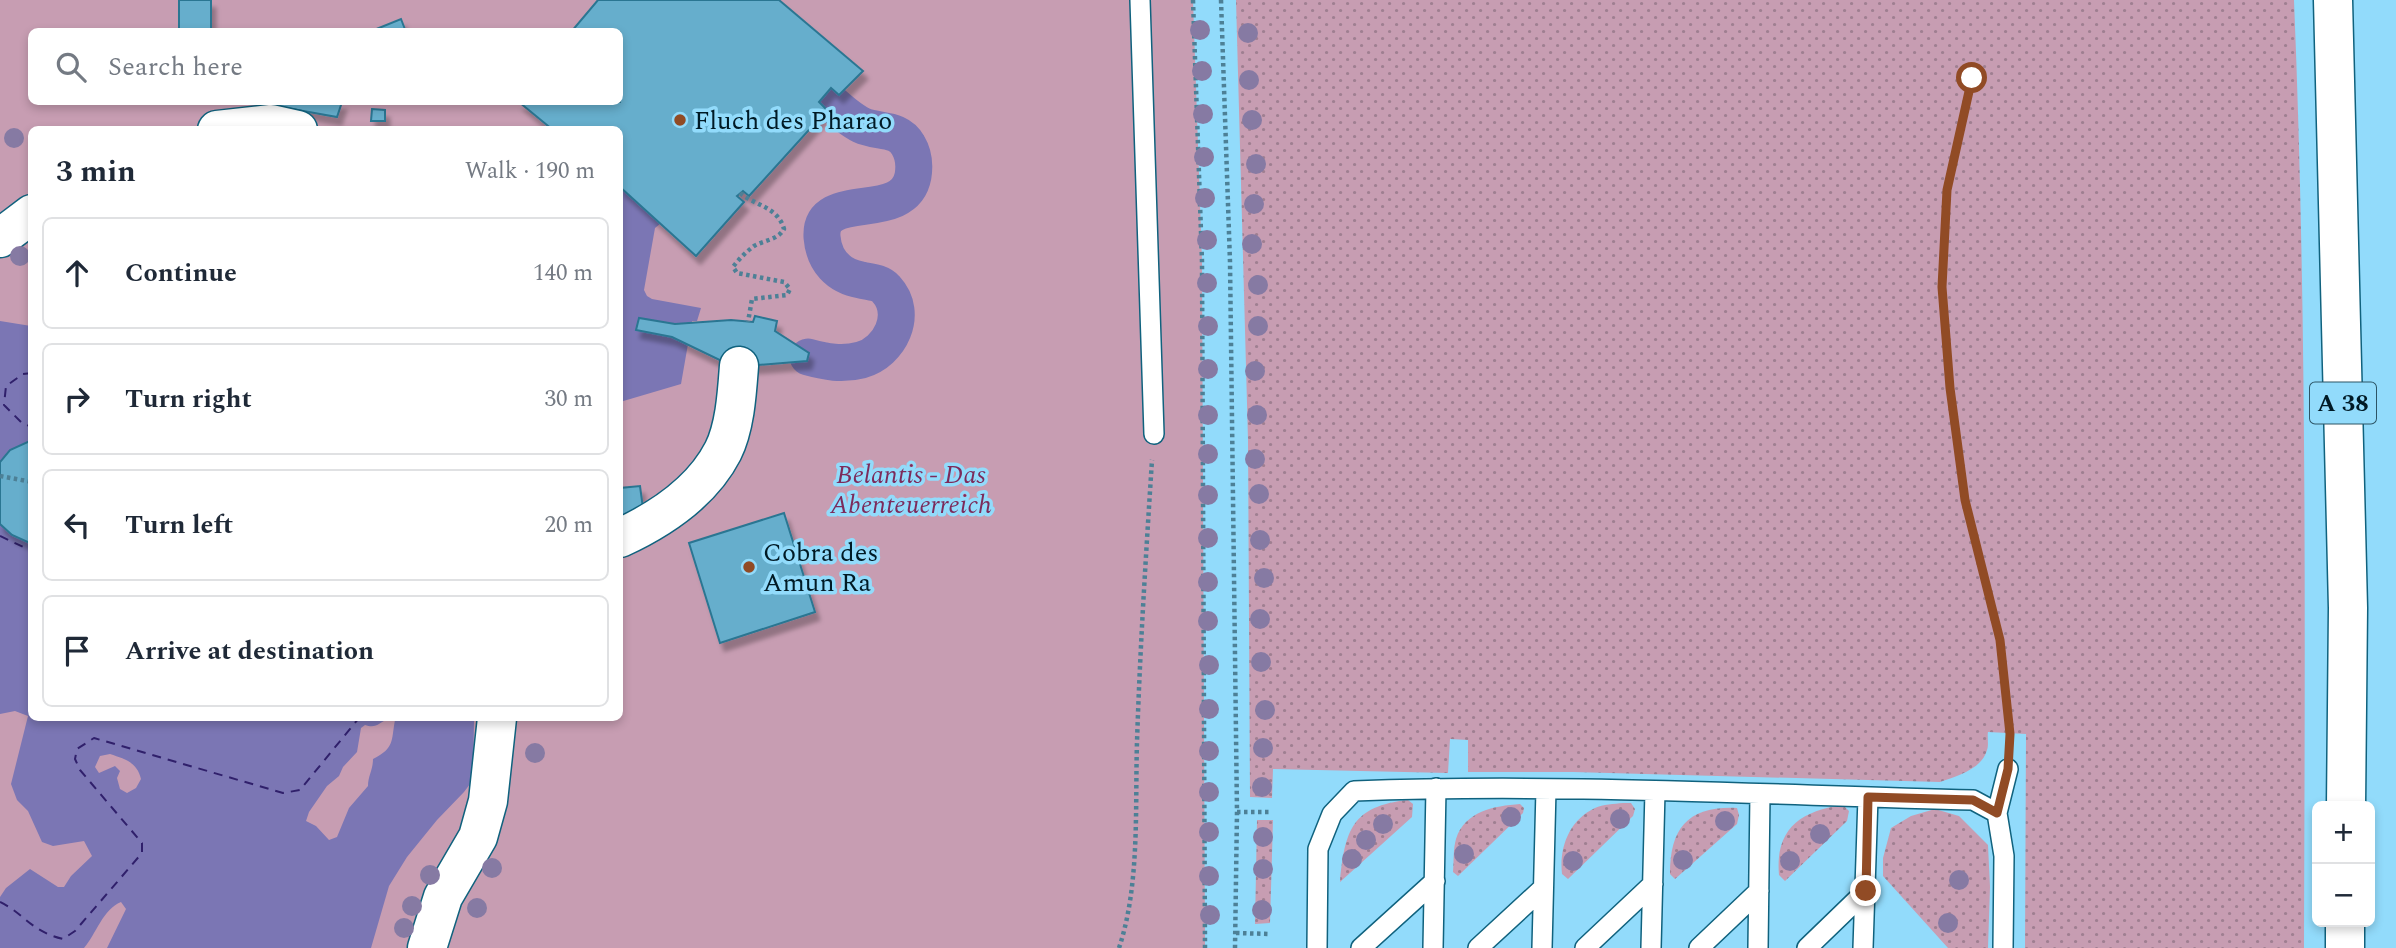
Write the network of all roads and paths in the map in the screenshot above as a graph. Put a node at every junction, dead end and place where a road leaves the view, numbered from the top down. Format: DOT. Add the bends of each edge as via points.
graph roads {
  1 [pos="1140,0"];
  2 [pos="1193,0"];
  3 [pos="1221,0"];
  4 [pos="2333,0"];
  5 [pos="1972,78"];
  6 [pos="253,126"];
  7 [pos="280,126"];
  8 [pos="740,193"];
  9 [pos="28,217"];
  10 [pos="0,238"];
  11 [pos="748,322"];
  12 [pos="737,382"];
  13 [pos="1154,434"];
  14 [pos="0,476"];
  15 [pos="28,481"];
  16 [pos="623,537"];
  17 [pos="497,721"];
  18 [pos="2008,769"];
  19 [pos="1436,788"];
  20 [pos="1546,789"];
  21 [pos="1655,791"];
  22 [pos="1760,794"];
  23 [pos="1868,797"];
  24 [pos="2346,801"];
  25 [pos="1237,812"];
  26 [pos="1271,812"];
  27 [pos="1997,813"];
  28 [pos="1435,881"];
  29 [pos="1653,884"];
  30 [pos="1542,889"];
  31 [pos="1759,891"];
  32 [pos="1866,891"];
  33 [pos="2345,927"];
  34 [pos="1235,933"];
  35 [pos="1270,934"];
  36 [pos="427,948"];
  37 [pos="1119,948"];
  38 [pos="1205,948"];
  39 [pos="1235,948"];
  40 [pos="1317,948"];
  41 [pos="1361,948"];
  42 [pos="1433,948"];
  43 [pos="1478,948"];
  44 [pos="1542,948"];
  45 [pos="1585,948"];
  46 [pos="1651,948"];
  47 [pos="1699,948"];
  48 [pos="1758,948"];
  49 [pos="1807,948"];
  50 [pos="1863,948"];
  51 [pos="2003,948"];
  52 [pos="2345,948"];
  1 -- 13 [label="lane"];
  2 -- 38 [label="path" via="1202,261"];
  3 -- 25 [label="path" via="1230,262"];
  4 -- 24 [label="main road, A 38" via="2348,608"];
  5 -- 18 [label="path" via="1947,190 1942,287 1965,500 2000,640 2010,734"];
  6 -- 7 [label="main road"];
  8 -- 11 [label="path" via="781,218 784,229 755,246 733,267 737,273 784,282 790,289 787,295 752,299"];
  9 -- 10 [label="main road"];
  12 -- 16 [label="main road" via="723,451 700,483 655,521"];
  13 -- 37 [label="path" via="1133,852 1128,920"];
  14 -- 15 [label="path"];
  17 -- 36 [label="main road" via="488,801 478,837 443,897"];
  18 -- 27 [label="lane"];
  19 -- 20 [label="lane"];
  19 -- 28 [label="lane"];
  19 -- 40 [label="lane" via="1354,791 1332,814 1318,849"];
  20 -- 21 [label="lane"];
  20 -- 30 [label="lane"];
  21 -- 22 [label="lane"];
  21 -- 29 [label="lane"];
  22 -- 23 [label="lane"];
  22 -- 31 [label="lane"];
  23 -- 27 [label="lane" via="1973,800"];
  23 -- 32 [label="lane"];
  25 -- 26 [label="path"];
  25 -- 34 [label="path"];
  27 -- 51 [label="lane" via="2004,856"];
  28 -- 41 [label="lane"];
  28 -- 42 [label="lane"];
  29 -- 45 [label="lane"];
  29 -- 46 [label="lane"];
  30 -- 43 [label="lane"];
  30 -- 44 [label="lane"];
  31 -- 47 [label="lane"];
  31 -- 48 [label="lane"];
  32 -- 49 [label="lane"];
  32 -- 50 [label="lane"];
  33 -- 52 [label="main road"];
  34 -- 35 [label="path"];
  34 -- 39 [label="path"];
}
